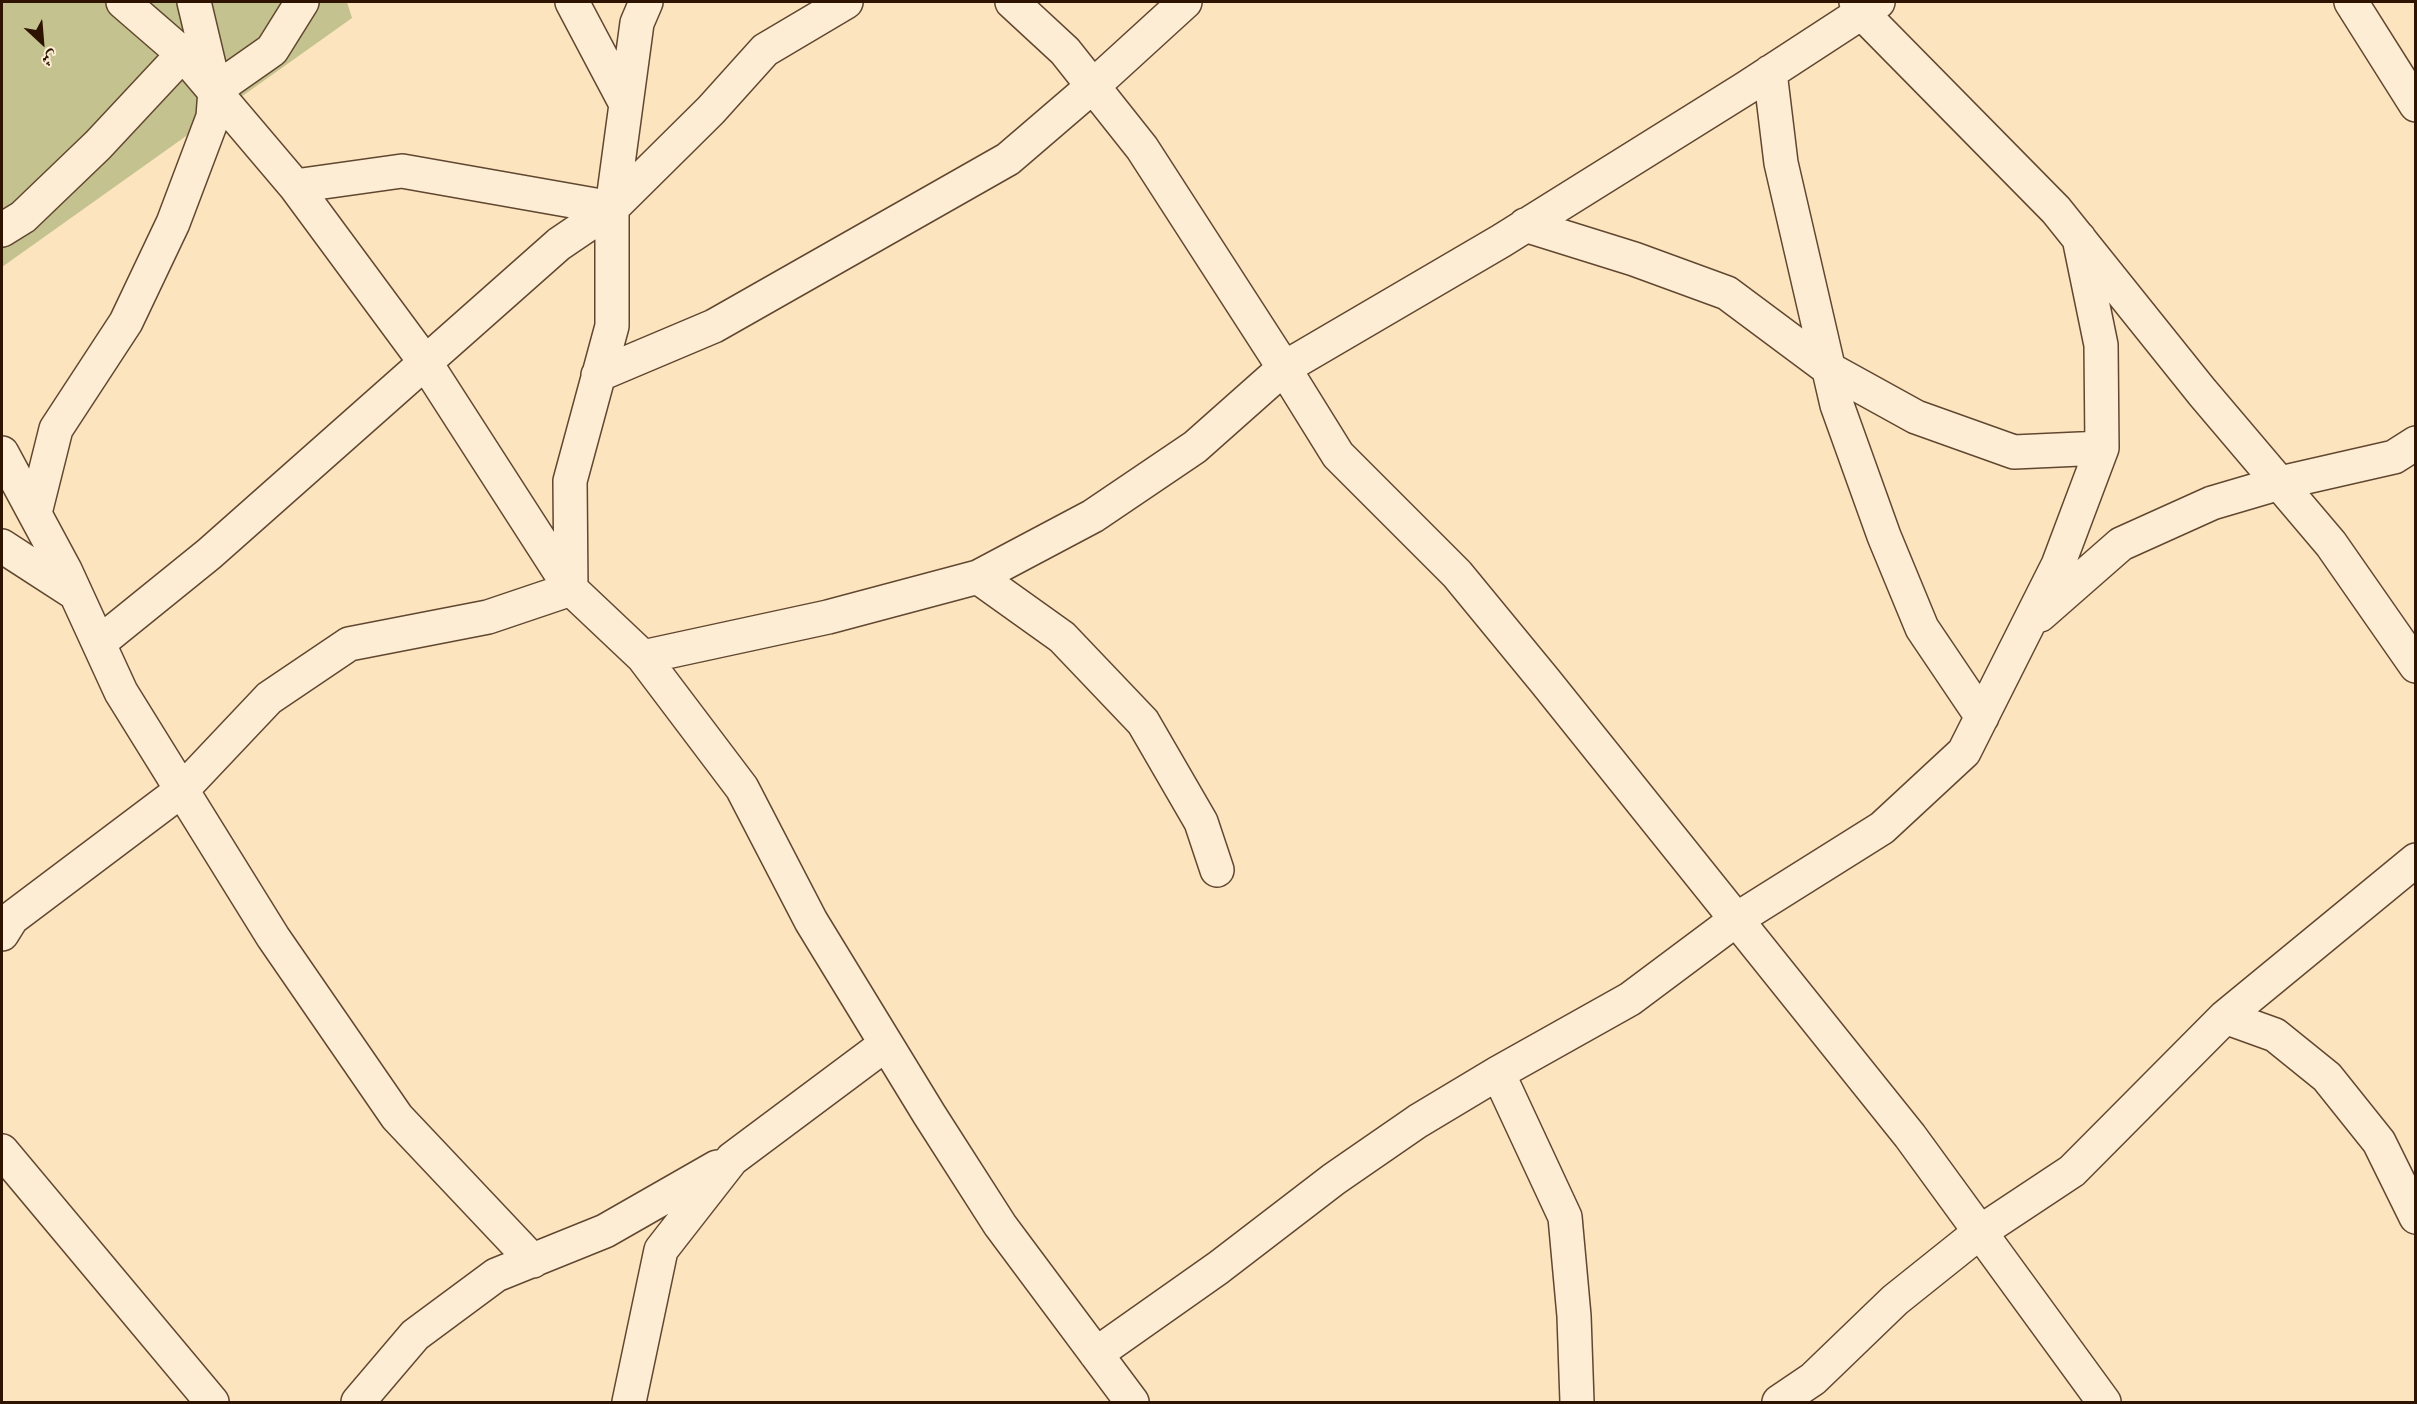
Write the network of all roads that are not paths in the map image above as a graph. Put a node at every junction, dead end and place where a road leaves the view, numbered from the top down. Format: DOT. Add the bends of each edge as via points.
graph roads {
  1 [pos="123,2"];
  2 [pos="194,2"];
  3 [pos="302,2"];
  4 [pos="572,2"];
  5 [pos="646,2"];
  6 [pos="846,2"];
  7 [pos="1012,2"];
  8 [pos="1185,2"];
  9 [pos="2351,2"];
  10 [pos="1865,5"];
  11 [pos="183,54"];
  12 [pos="1770,72"];
  13 [pos="1093,86"];
  14 [pos="215,90"];
  15 [pos="626,104"];
  16 [pos="2415,105"];
  17 [pos="295,186"];
  18 [pos="612,208"];
  19 [pos="1525,225"];
  20 [pos="2,230"];
  21 [pos="2079,238"];
  22 [pos="425,362"];
  23 [pos="1284,368"];
  24 [pos="1829,369"];
  25 [pos="598,375"];
  26 [pos="2415,443"];
  27 [pos="2102,448"];
  28 [pos="2,453"];
  29 [pos="2280,483"];
  30 [pos="35,513"];
  31 [pos="2,546"];
  32 [pos="978,577"];
  33 [pos="571,589"];
  34 [pos="77,596"];
  35 [pos="2028,626"];
  36 [pos="99,642"];
  37 [pos="643,657"];
  38 [pos="2415,666"];
  39 [pos="1982,717"];
  40 [pos="182,790"];
  41 [pos="2415,861"];
  42 [pos="1217,870"];
  43 [pos="1737,919"];
  44 [pos="5,926"];
  45 [pos="2225,1017"];
  46 [pos="886,1044"];
  47 [pos="1498,1073"];
  48 [pos="2,1151"];
  49 [pos="732,1159"];
  50 [pos="2415,1217"];
  51 [pos="1980,1232"];
  52 [pos="532,1261"];
  53 [pos="1096,1354"];
  54 [pos="212,1402"];
  55 [pos="358,1402"];
  56 [pos="629,1402"];
  57 [pos="1132,1402"];
  58 [pos="1577,1402"];
  59 [pos="1779,1402"];
  60 [pos="2103,1402"];
  1 -- 11 [label="street"];
  2 -- 14 [label="street"];
  3 -- 14 [label="street" via="273,50"];
  4 -- 15 [label="street"];
  5 -- 15 [label="street" via="637,23"];
  6 -- 18 [label="street" via="765,50"];
  7 -- 13 [label="street" via="1065,51"];
  8 -- 13 [label="street"];
  9 -- 16 [label="street"];
  10 -- 12 [label="street"];
  10 -- 21 [label="street"];
  11 -- 14 [label="street"];
  11 -- 20 [label="street" via="98,145 23,217"];
  12 -- 19 [label="street"];
  12 -- 24 [label="street" via="1781,163"];
  13 -- 23 [label="street" via="1142,148"];
  13 -- 25 [label="street" via="1008,159 714,326"];
  14 -- 17 [label="street"];
  14 -- 30 [label="street" via="213,117 173,224 126,322 56,429"];
  15 -- 18 [label="street"];
  17 -- 18 [label="street" via="402,171"];
  17 -- 22 [label="street"];
  18 -- 22 [label="street" via="559,244"];
  18 -- 25 [label="street" via="612,326"];
  19 -- 23 [label="street"];
  19 -- 24 [label="street" via="1727,293"];
  21 -- 27 [label="street" via="2101,345"];
  21 -- 29 [label="street"];
  22 -- 33 [label="street"];
  22 -- 36 [label="street" via="208,554"];
  23 -- 32 [label="street" via="1195,447 1092,516"];
  23 -- 43 [label="street" via="1338,455 1457,574"];
  24 -- 27 [label="street" via="1916,417 2014,452"];
  24 -- 39 [label="street" via="1841,416 1884,536 1922,628"];
  25 -- 33 [label="street" via="570,481"];
  26 -- 29 [label="street" via="2394,457"];
  27 -- 35 [label="street" via="2058,565"];
  28 -- 30 [label="street"];
  29 -- 35 [label="street" via="2212,503 2121,544"];
  29 -- 38 [label="street" via="2331,544"];
  30 -- 34 [label="street"];
  31 -- 34 [label="street"];
  32 -- 37 [label="street" via="828,617"];
  32 -- 42 [label="street" via="1062,637 1143,722 1201,822"];
  33 -- 37 [label="street"];
  33 -- 40 [label="street" via="488,617 349,644 269,698"];
  34 -- 36 [label="street"];
  35 -- 39 [label="street"];
  36 -- 40 [label="street" via="121,692"];
  37 -- 46 [label="street" via="742,788 811,921"];
  39 -- 43 [label="street" via="1964,752 1882,828"];
  40 -- 44 [label="street"];
  40 -- 52 [label="street" via="273,937 397,1117"];
  41 -- 45 [label="street"];
  43 -- 47 [label="street" via="1630,999"];
  43 -- 51 [label="street" via="1910,1136"];
  45 -- 50 [label="street" via="2275,1035 2327,1077 2379,1142"];
  45 -- 51 [label="street" via="2072,1172"];
  46 -- 49 [label="street"];
  46 -- 53 [label="street" via="1000,1225"];
  47 -- 53 [label="street" via="1418,1121 1334,1179"];
  47 -- 58 [label="street" via="1565,1217"];
  48 -- 54 [label="street"];
  49 -- 52 [label="street" via="605,1231"];
  49 -- 56 [label="street" via="661,1250"];
  51 -- 59 [label="street" via="1895,1300 1813,1379"];
  51 -- 60 [label="street"];
  52 -- 55 [label="street" via="496,1275 415,1335"];
  53 -- 57 [label="street"];
}
